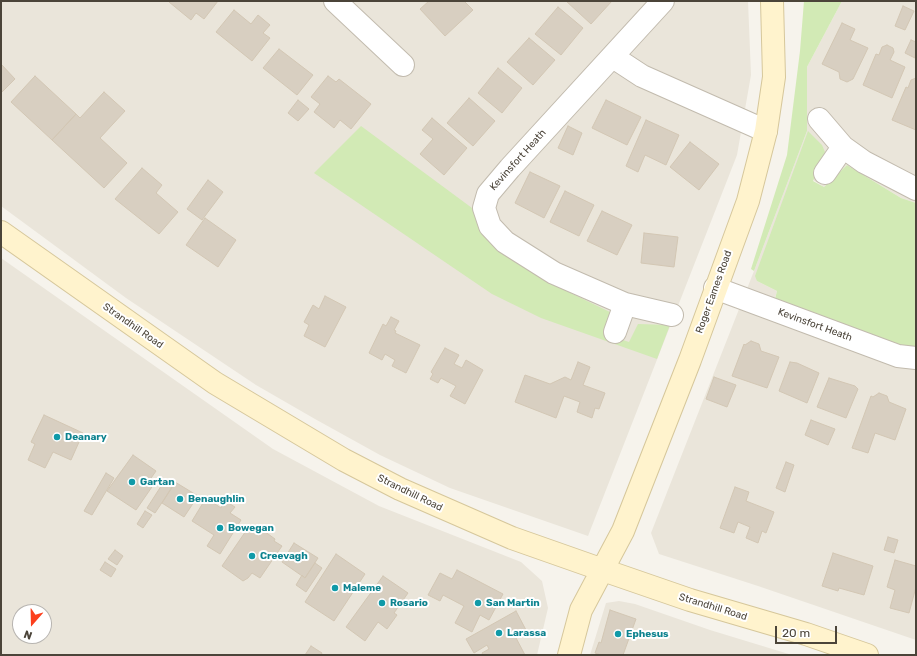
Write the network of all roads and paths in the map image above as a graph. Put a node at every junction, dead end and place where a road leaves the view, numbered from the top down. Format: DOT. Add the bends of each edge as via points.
graph roads {
  1 [pos="334,1"];
  2 [pos="663,1"];
  3 [pos="772,1"];
  4 [pos="613,57"];
  5 [pos="403,66"];
  6 [pos="819,119"];
  7 [pos="766,131"];
  8 [pos="843,147"];
  9 [pos="824,173"];
  10 [pos="916,189"];
  11 [pos="1,232"];
  12 [pos="715,288"];
  13 [pos="625,304"];
  14 [pos="672,315"];
  15 [pos="615,332"];
  16 [pos="916,358"];
  17 [pos="603,570"];
  18 [pos="569,655"];
  19 [pos="867,655"];
  1 -- 5 [label="street"];
  2 -- 4 [label="street, Kevinsfort Heath"];
  3 -- 7 [label="main road, Roger Eames Road" via="774,77"];
  4 -- 7 [label="street" via="642,76"];
  4 -- 13 [label="street, Kevinsfort Heath" via="510,168 488,194 484,208 490,226 505,242 554,273"];
  6 -- 8 [label="street"];
  7 -- 12 [label="main road, Roger Eames Road" via="748,201"];
  8 -- 9 [label="street"];
  8 -- 10 [label="street" via="864,162"];
  11 -- 17 [label="main road, Strandhill Road" via="215,383 344,460 462,518"];
  12 -- 16 [label="street, Kevinsfort Heath" via="898,356"];
  12 -- 17 [label="main road, Roger Eames Road" via="690,360 623,531"];
  13 -- 14 [label="street, Kevinsfort Heath"];
  13 -- 15 [label="street"];
  17 -- 18 [label="main road, Roger Eames Road" via="581,610"];
  17 -- 19 [label="main road, Strandhill Road"];
}
